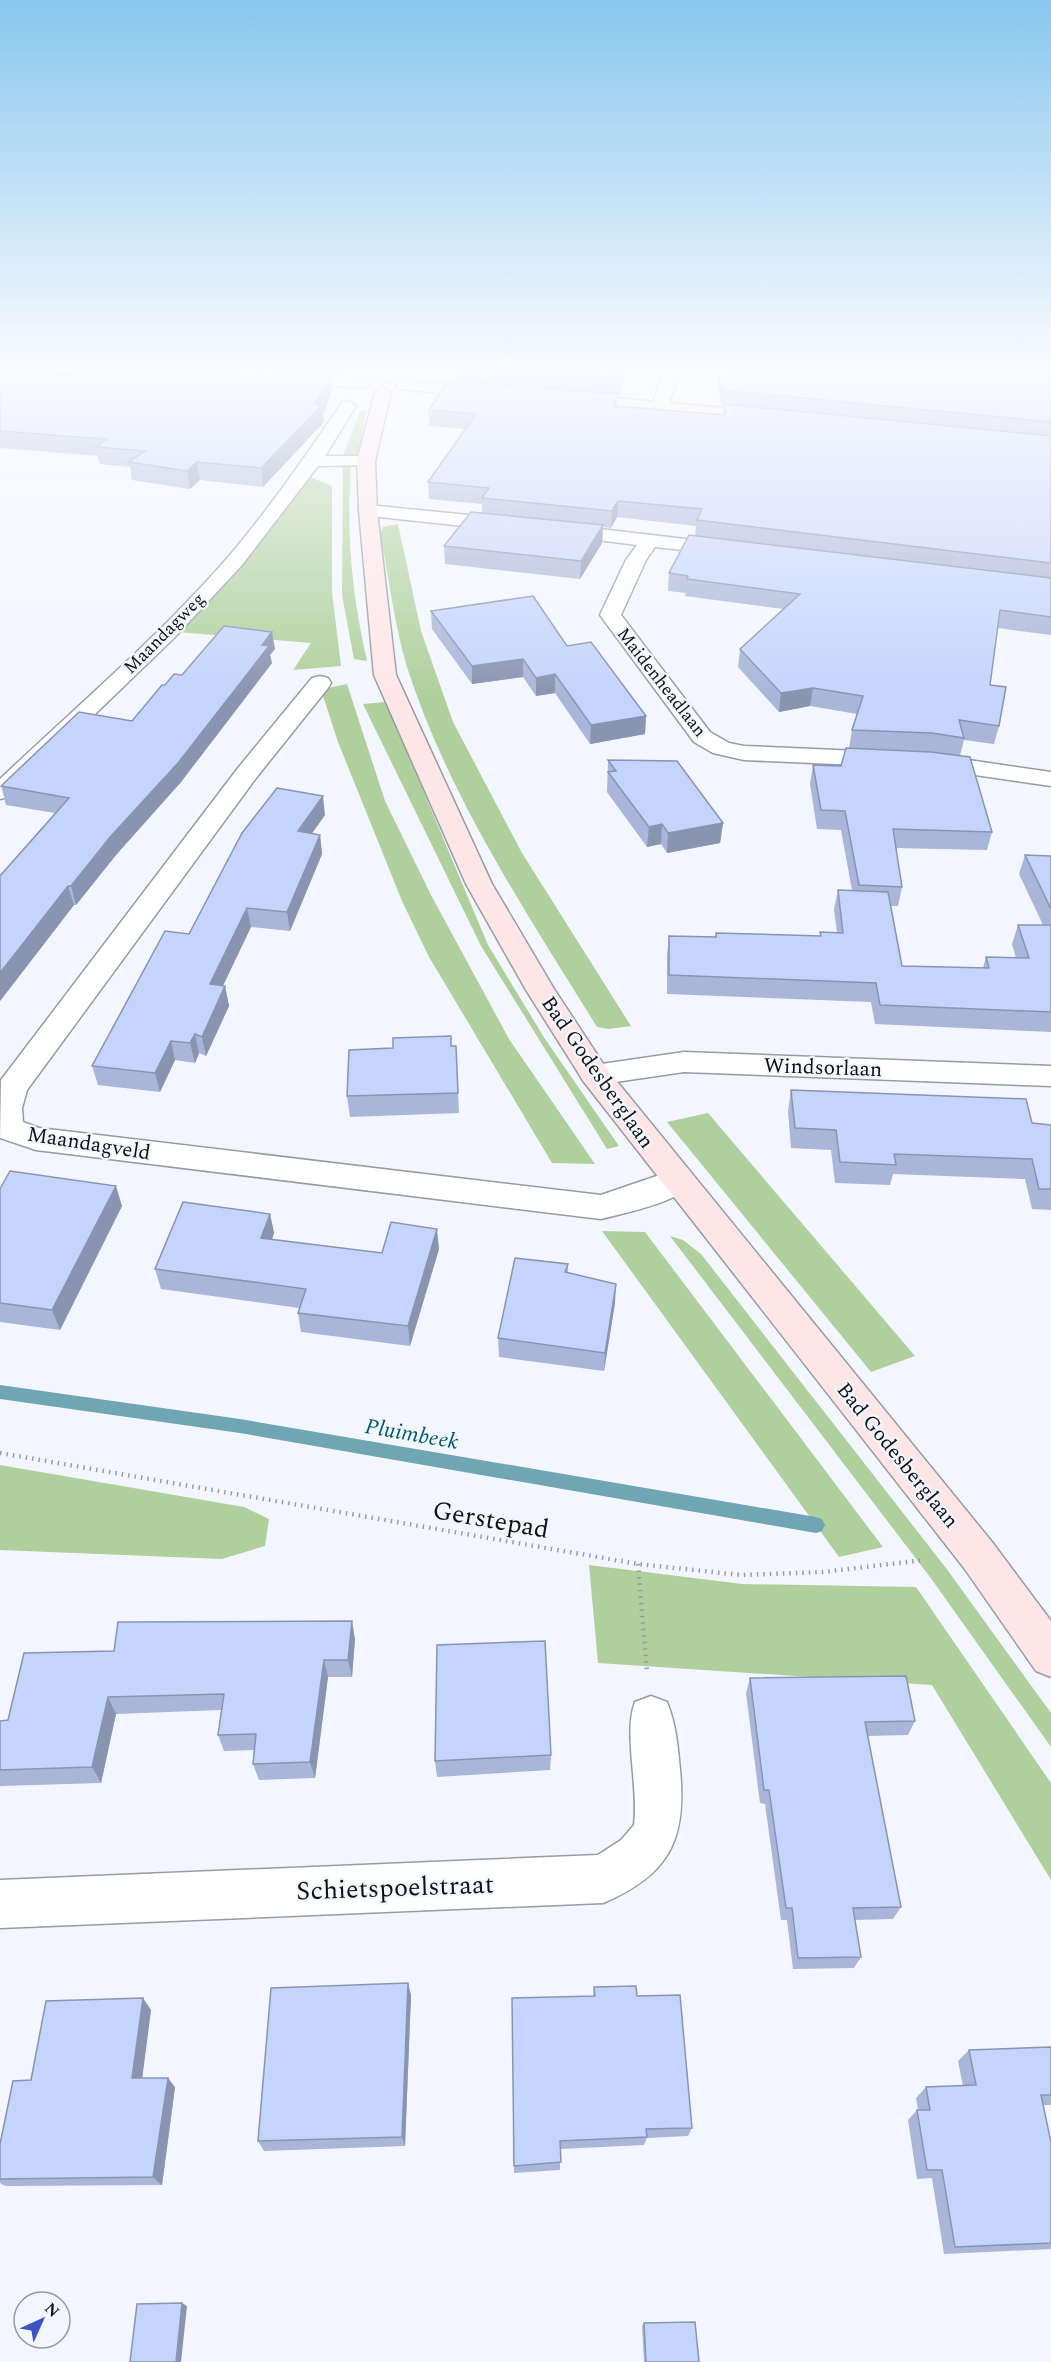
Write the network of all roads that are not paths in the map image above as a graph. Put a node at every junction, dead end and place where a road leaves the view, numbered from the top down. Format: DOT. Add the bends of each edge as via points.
graph roads {
  1 [pos="302,476"];
  2 [pos="367,476"];
  3 [pos="368,511"];
  4 [pos="650,540"];
  5 [pos="744,551"];
  6 [pos="320,683"];
  7 [pos="1051,779"];
  8 [pos="0,792"];
  9 [pos="595,1075"];
  10 [pos="1051,1076"];
  11 [pos="677,1181"];
  12 [pos="1051,1656"];
  13 [pos="651,1718"];
  14 [pos="0,1904"];
  1 -- 8 [label="street, Maandagweg" via="261,530 166,633"];
  2 -- 3 [label="street, Bad Godesberglaan"];
  3 -- 4 [label="street"];
  3 -- 9 [label="street, Bad Godesberglaan" via="385,675 479,884"];
  4 -- 5 [label="street"];
  4 -- 7 [label="street, Maidenheadlaan" via="610,615 702,737 721,748 744,753 927,761"];
  6 -- 11 [label="street, Maandagveld" via="247,772 12,1088 6,1108 8,1129 36,1139 601,1207"];
  9 -- 10 [label="street, Windsorlaan" via="684,1062"];
  9 -- 11 [label="street, Bad Godesberglaan"];
  11 -- 12 [label="street, Bad Godesberglaan" via="978,1556"];
  13 -- 14 [label="street, Schietspoelstraat" via="659,1798 654,1837 634,1861 603,1879"];
}
